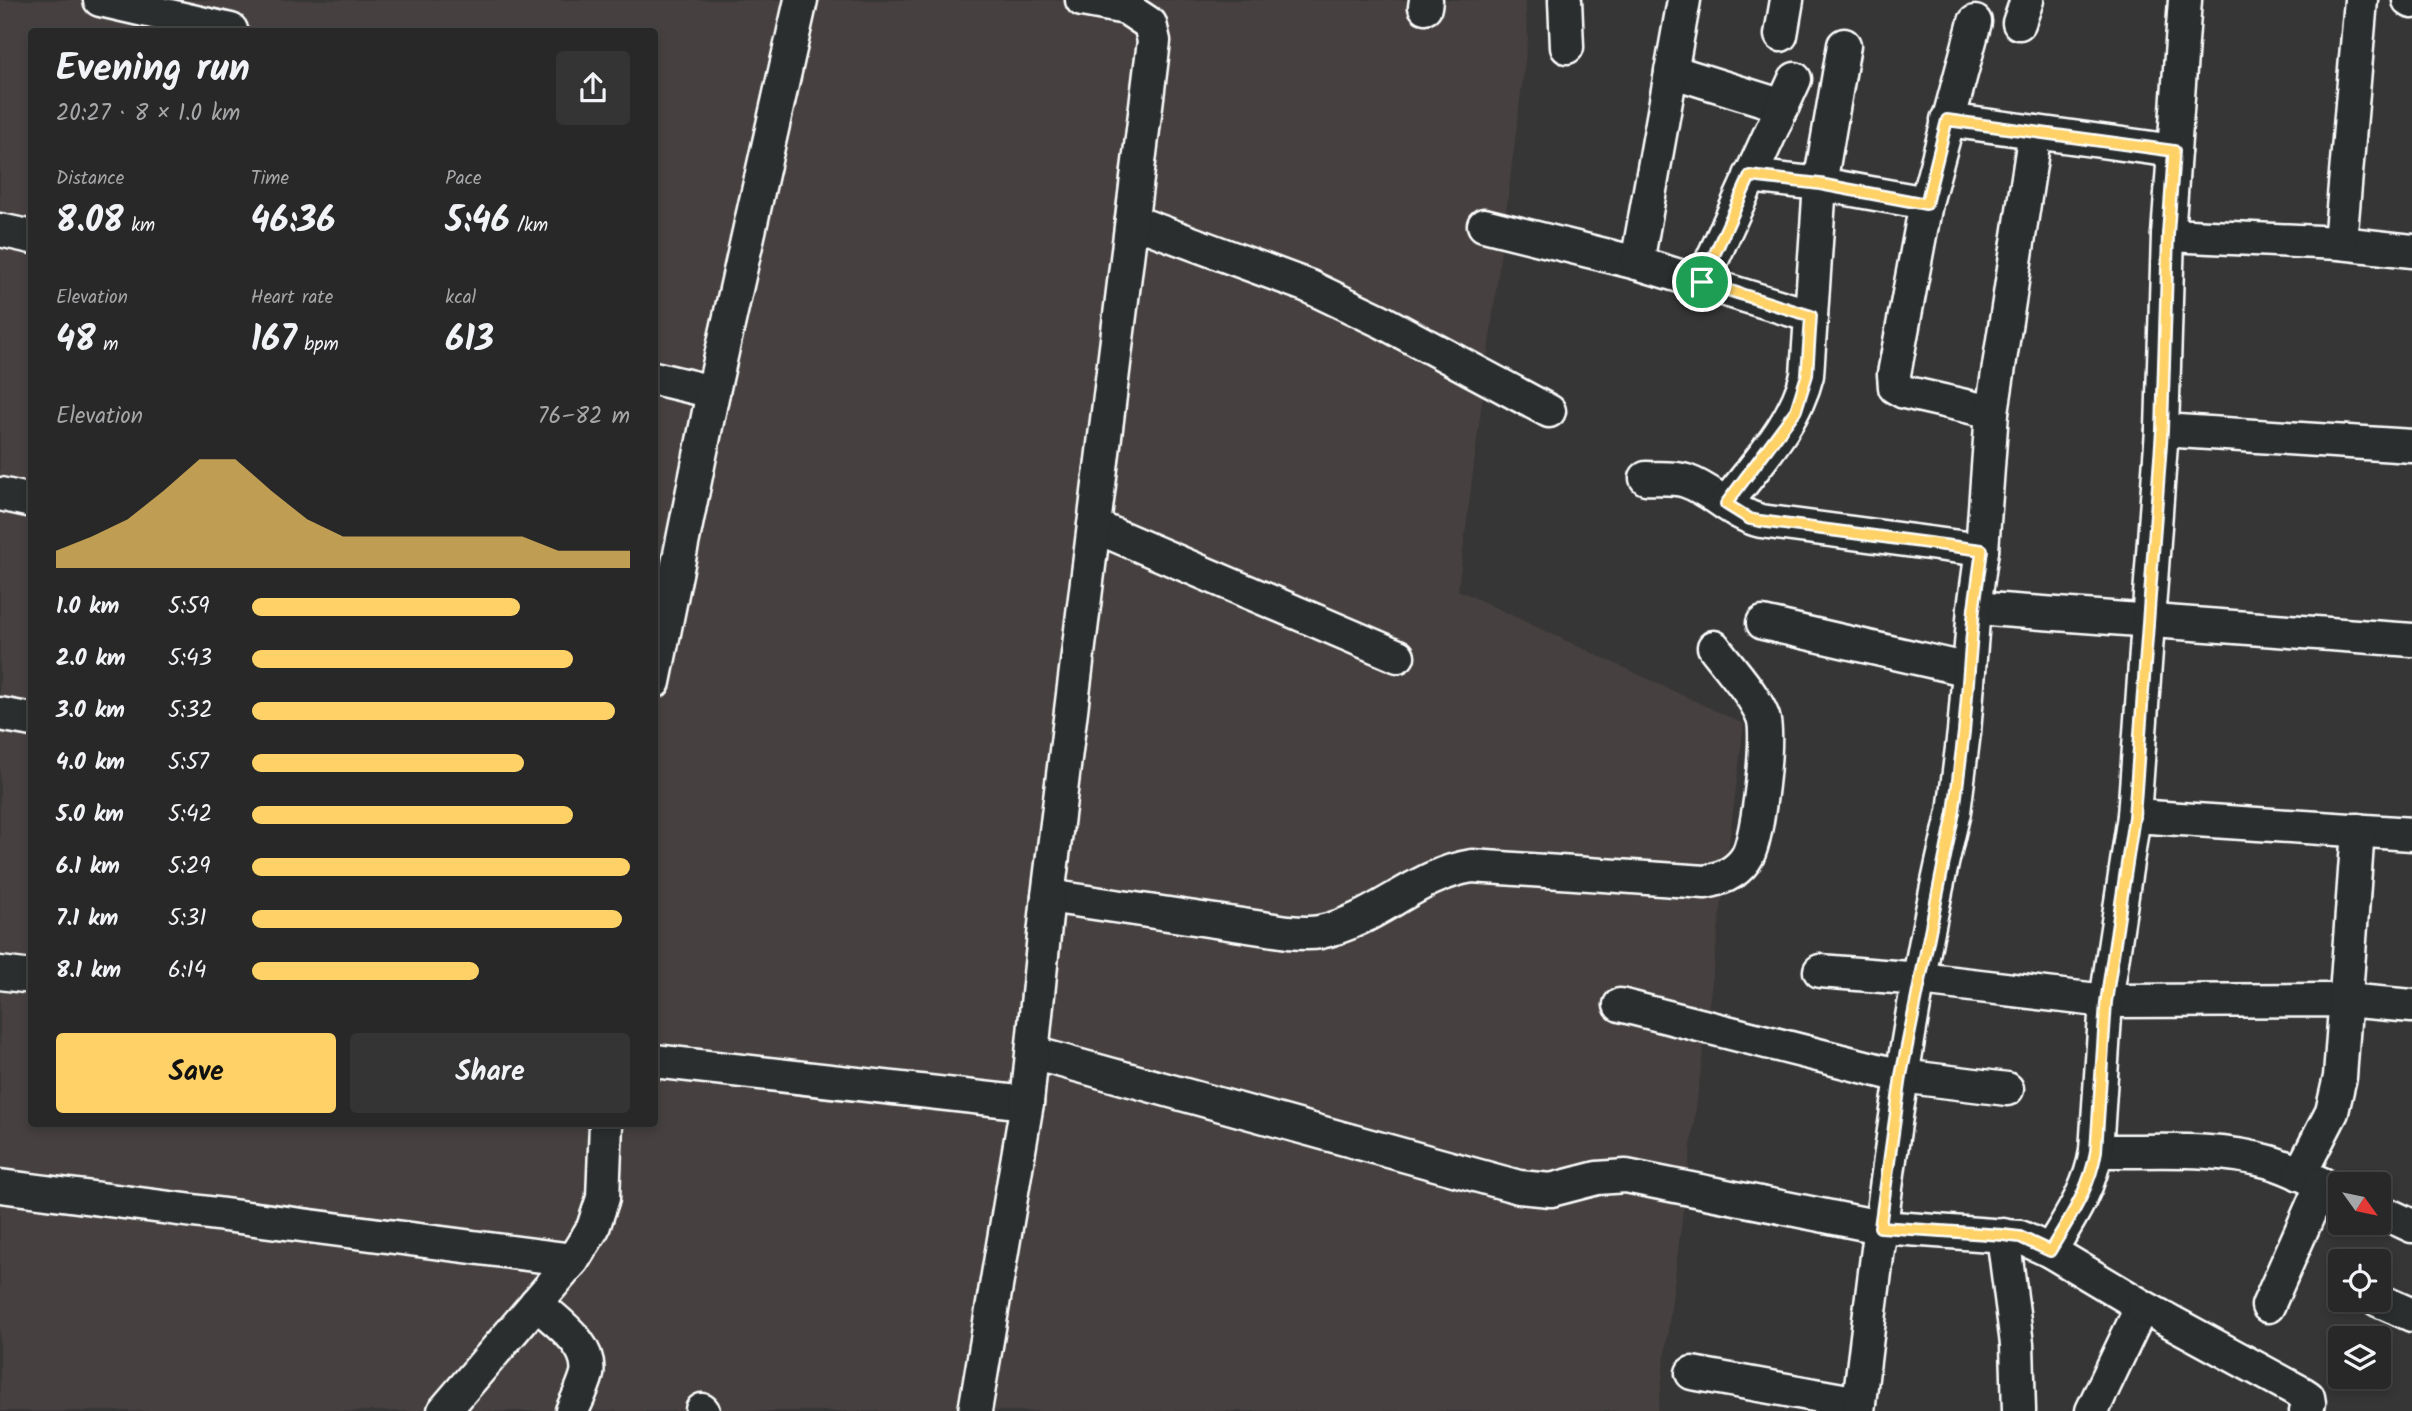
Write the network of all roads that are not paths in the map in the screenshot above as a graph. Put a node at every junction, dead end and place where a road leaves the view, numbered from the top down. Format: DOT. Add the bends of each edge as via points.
graph roads {
  1 [pos="100,0"];
  2 [pos="801,0"];
  3 [pos="1082,0"];
  4 [pos="1565,0"];
  5 [pos="1684,0"];
  6 [pos="1787,0"];
  7 [pos="2185,0"];
  8 [pos="2361,0"];
  9 [pos="1975,22"];
  10 [pos="222,28"];
  11 [pos="1781,34"];
  12 [pos="1844,45"];
  13 [pos="1567,47"];
  14 [pos="1671,71"];
  15 [pos="1947,120"];
  16 [pos="2035,132"];
  17 [pos="2174,151"];
  18 [pos="1750,176"];
  19 [pos="1820,184"];
  20 [pos="1926,204"];
  21 [pos="1132,221"];
  22 [pos="1484,225"];
  23 [pos="0,230"];
  24 [pos="2168,234"];
  25 [pos="28,236"];
  26 [pos="2340,243"];
  27 [pos="2412,251"];
  28 [pos="1637,263"];
  29 [pos="1702,282"];
  30 [pos="1811,316"];
  31 [pos="658,379"];
  32 [pos="713,392"];
  33 [pos="1549,411"];
  34 [pos="1992,412"];
  35 [pos="2162,430"];
  36 [pos="2412,446"];
  37 [pos="1646,478"];
  38 [pos="0,494"];
  39 [pos="28,500"];
  40 [pos="1726,504"];
  41 [pos="1094,526"];
  42 [pos="1982,550"];
  43 [pos="1974,608"];
  44 [pos="2147,622"];
  45 [pos="1763,623"];
  46 [pos="2412,640"];
  47 [pos="658,643"];
  48 [pos="1714,647"];
  49 [pos="1398,656"];
  50 [pos="1969,670"];
  51 [pos="0,715"];
  52 [pos="28,719"];
  53 [pos="2134,817"];
  54 [pos="2358,831"];
  55 [pos="2412,834"];
  56 [pos="1048,896"];
  57 [pos="1820,971"];
  58 [pos="0,973"];
  59 [pos="28,976"];
  60 [pos="1920,979"];
  61 [pos="2346,1000"];
  62 [pos="2106,1002"];
  63 [pos="1620,1005"];
  64 [pos="2412,1006"];
  65 [pos="1033,1054"];
  66 [pos="658,1061"];
  67 [pos="1901,1076"];
  68 [pos="2007,1089"];
  69 [pos="1027,1103"];
  70 [pos="606,1127"];
  71 [pos="2096,1151"];
  72 [pos="2320,1184"];
  73 [pos="0,1186"];
  74 [pos="2391,1216"];
  75 [pos="2412,1226"];
  76 [pos="1880,1227"];
  77 [pos="2003,1235"];
  78 [pos="2050,1251"];
  79 [pos="573,1260"];
  80 [pos="536,1303"];
  81 [pos="2142,1306"];
  82 [pos="2267,1306"];
  83 [pos="2391,1306"];
  84 [pos="2412,1315"];
  85 [pos="1692,1373"];
  86 [pos="1859,1407"];
  87 [pos="444,1411"];
  88 [pos="572,1411"];
  89 [pos="975,1411"];
  90 [pos="2020,1411"];
  91 [pos="2092,1411"];
  92 [pos="2306,1411"];
  1 -- 10 [label="street"];
  2 -- 32 [label="street"];
  3 -- 21 [label="street" via="1126,8 1150,24 1154,41"];
  4 -- 13 [label="street"];
  5 -- 14 [label="street"];
  6 -- 11 [label="street"];
  7 -- 17 [label="street"];
  8 -- 26 [label="street"];
  9 -- 15 [label="street"];
  12 -- 19 [label="street"];
  14 -- 18 [label="street" via="1789,92"];
  14 -- 28 [label="street"];
  15 -- 16 [label="street"];
  15 -- 20 [label="street"];
  16 -- 17 [label="street"];
  16 -- 34 [label="street"];
  17 -- 24 [label="street"];
  18 -- 19 [label="street"];
  18 -- 29 [label="street"];
  19 -- 20 [label="street"];
  19 -- 30 [label="street"];
  20 -- 34 [label="street" via="1895,387"];
  21 -- 33 [label="street" via="1308,286"];
  21 -- 41 [label="street"];
  22 -- 28 [label="street"];
  23 -- 25 [label="street"];
  24 -- 26 [label="street"];
  24 -- 35 [label="street"];
  26 -- 27 [label="street"];
  28 -- 29 [label="street"];
  29 -- 30 [label="street"];
  30 -- 40 [label="street" via="1807,375 1796,410"];
  31 -- 32 [label="street"];
  32 -- 47 [label="street"];
  34 -- 42 [label="street"];
  35 -- 36 [label="street"];
  35 -- 44 [label="street"];
  37 -- 40 [label="street" via="1682,480"];
  38 -- 39 [label="street"];
  40 -- 42 [label="street" via="1760,521"];
  41 -- 49 [label="street"];
  41 -- 56 [label="street"];
  42 -- 43 [label="street"];
  43 -- 44 [label="street"];
  43 -- 50 [label="street"];
  44 -- 46 [label="street"];
  44 -- 53 [label="street"];
  45 -- 50 [label="street"];
  48 -- 56 [label="street" via="1762,715 1766,736 1753,840 1742,863 1720,880 1456,868 1429,878 1349,925 1317,933"];
  50 -- 60 [label="street" via="1954,812"];
  51 -- 52 [label="street"];
  53 -- 54 [label="street"];
  53 -- 62 [label="street"];
  54 -- 55 [label="street"];
  54 -- 61 [label="street"];
  56 -- 65 [label="street"];
  57 -- 60 [label="street"];
  58 -- 59 [label="street"];
  60 -- 62 [label="street"];
  60 -- 67 [label="street"];
  61 -- 62 [label="street"];
  61 -- 64 [label="street"];
  61 -- 72 [label="street" via="2337,1096 2325,1128"];
  62 -- 71 [label="street"];
  63 -- 67 [label="street"];
  65 -- 69 [label="street"];
  65 -- 76 [label="street" via="1519,1186 1551,1190 1626,1176"];
  66 -- 69 [label="street"];
  67 -- 68 [label="street"];
  67 -- 76 [label="street"];
  69 -- 89 [label="street"];
  70 -- 79 [label="street" via="603,1198 593,1228"];
  71 -- 72 [label="street" via="2228,1154 2272,1163"];
  71 -- 78 [label="street" via="2083,1195"];
  72 -- 82 [label="street"];
  73 -- 79 [label="street"];
  74 -- 75 [label="street"];
  76 -- 77 [label="street"];
  76 -- 86 [label="street"];
  77 -- 78 [label="street" via="2020,1237"];
  77 -- 90 [label="street"];
  78 -- 81 [label="street"];
  79 -- 80 [label="street"];
  80 -- 87 [label="street"];
  80 -- 88 [label="street" via="584,1351 587,1375"];
  81 -- 91 [label="street"];
  81 -- 92 [label="street" via="2302,1392 2308,1397"];
  83 -- 84 [label="street"];
  85 -- 86 [label="street"];
}
